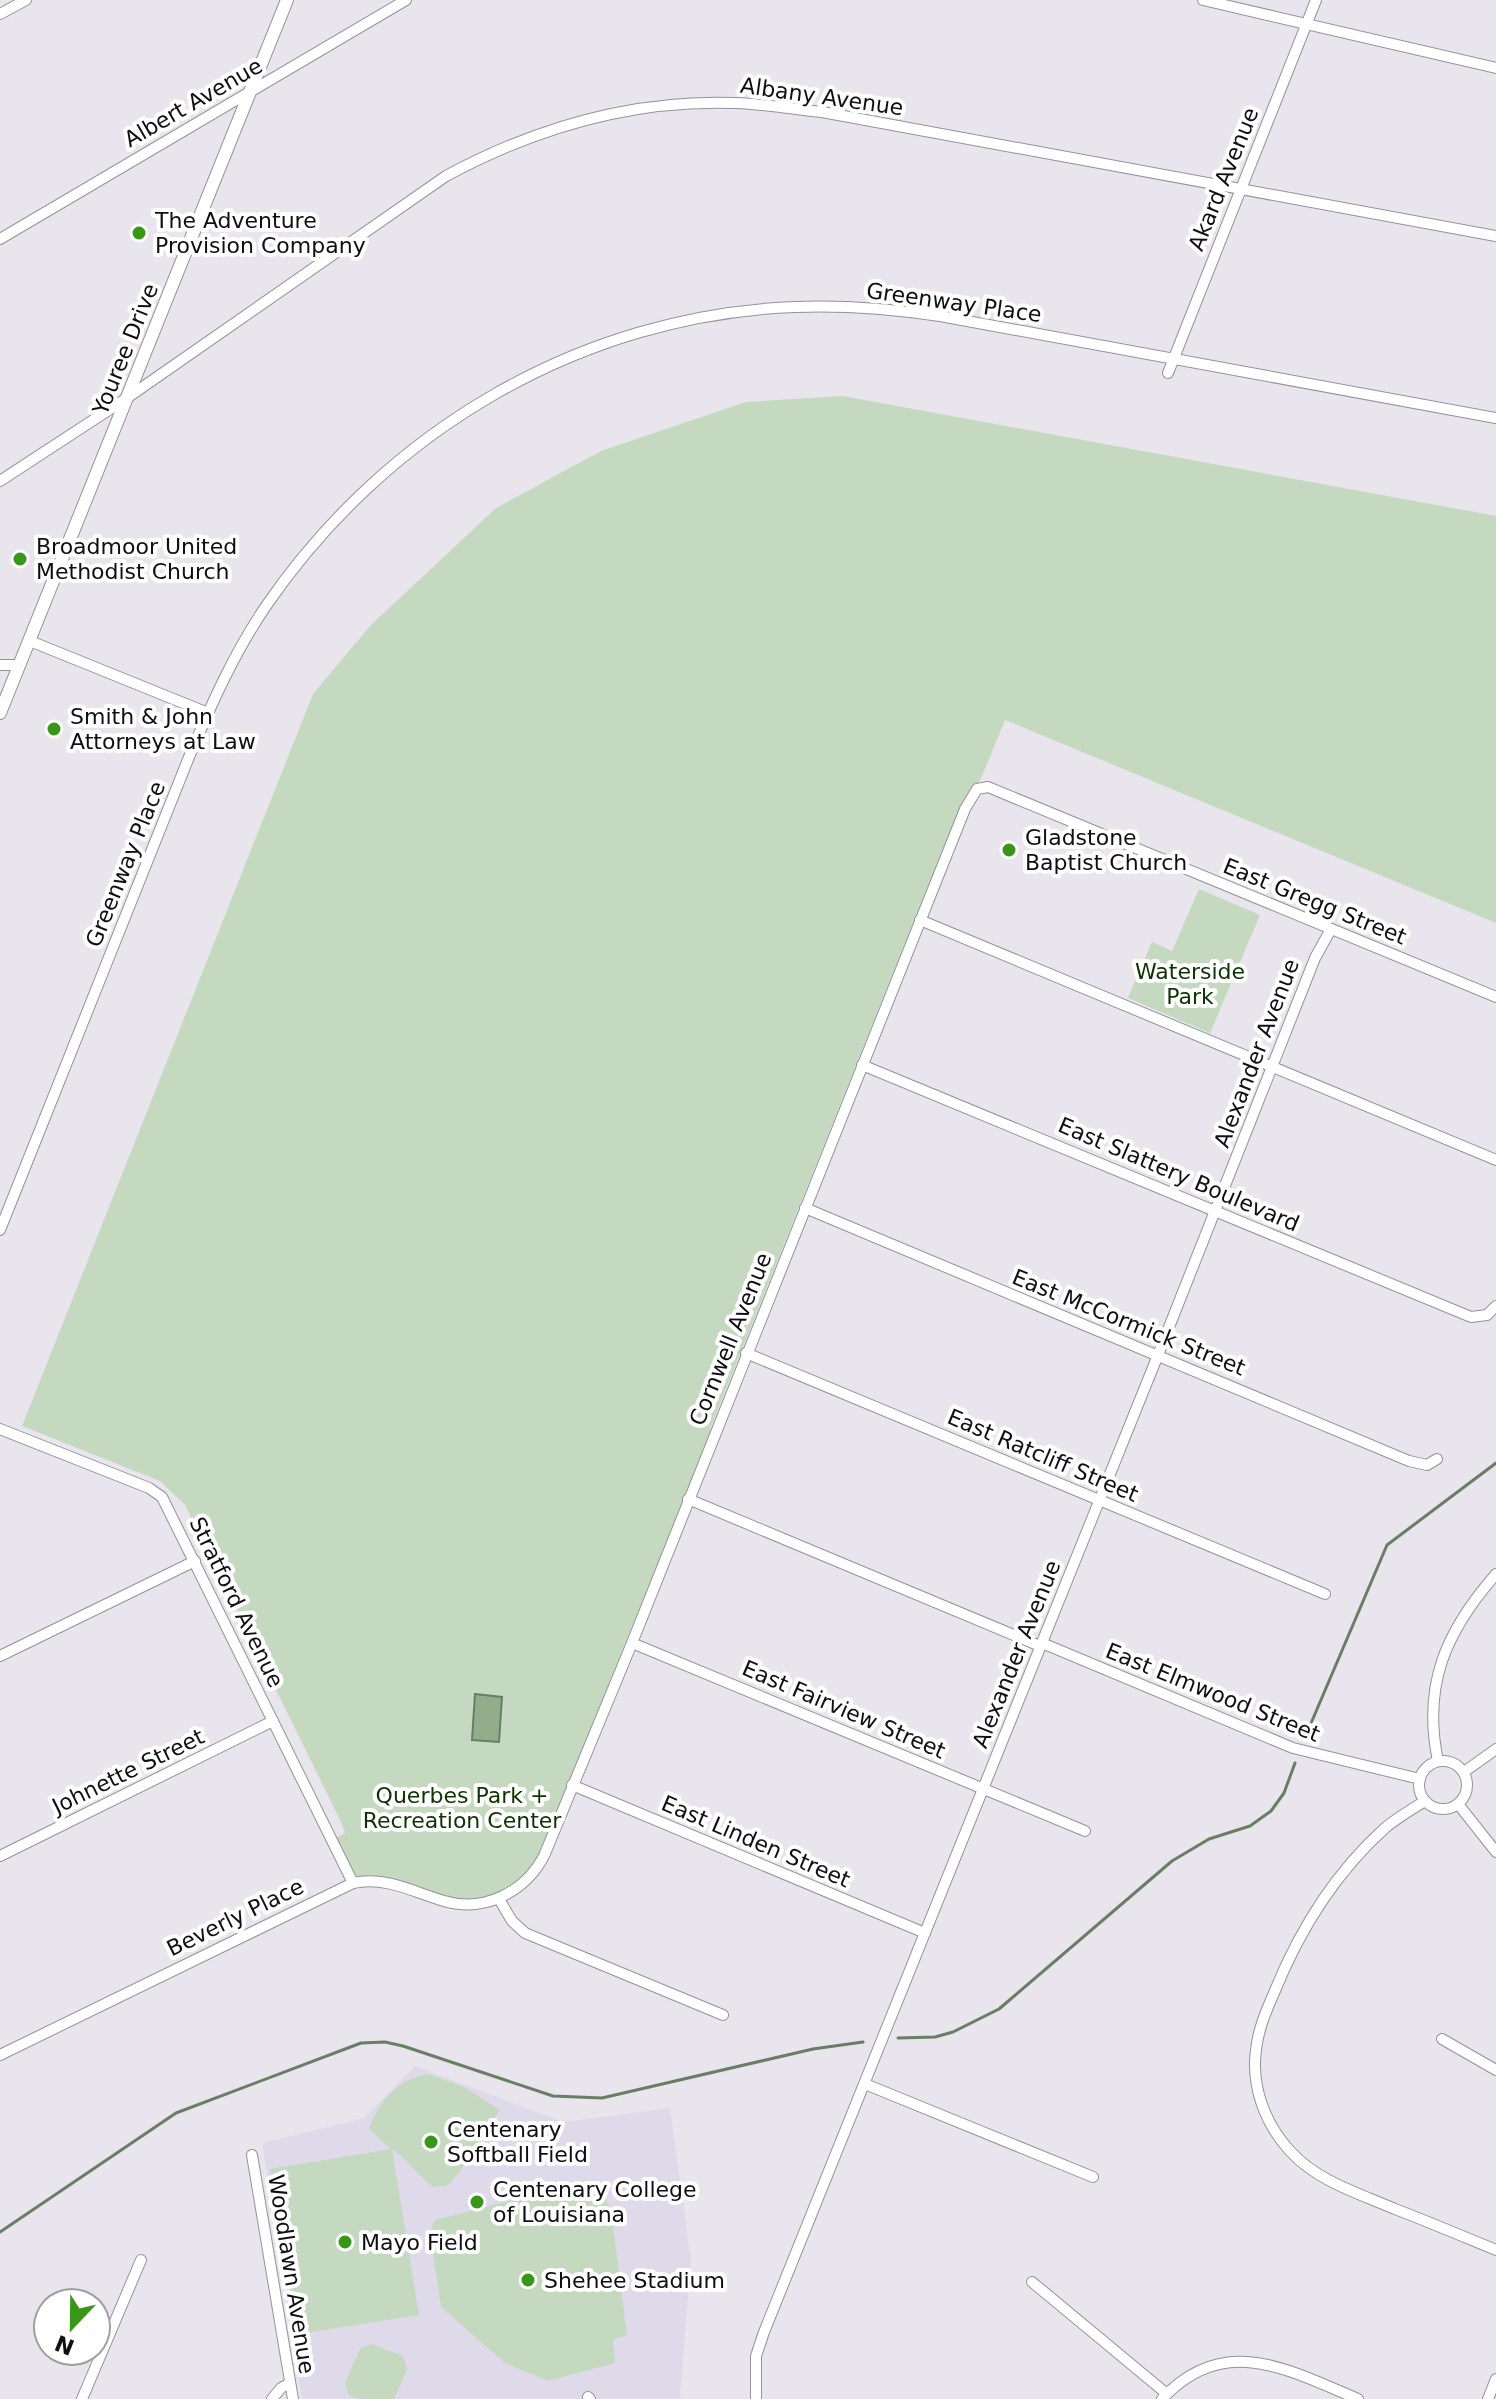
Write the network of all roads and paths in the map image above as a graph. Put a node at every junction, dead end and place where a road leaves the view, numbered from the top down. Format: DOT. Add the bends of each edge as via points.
graph roads {
  1 [pos="26,0"];
  2 [pos="287,0"];
  3 [pos="406,0"];
  4 [pos="1203,0"];
  5 [pos="1316,0"];
  6 [pos="0,14"];
  7 [pos="1306,24"];
  8 [pos="1496,68"];
  9 [pos="250,91"];
  10 [pos="1241,188"];
  11 [pos="1496,236"];
  12 [pos="0,239"];
  13 [pos="1173,359"];
  14 [pos="1168,373"];
  15 [pos="127,398"];
  16 [pos="1496,418"];
  17 [pos="0,481"];
  18 [pos="30,641"];
  19 [pos="0,665"];
  20 [pos="19,665"];
  21 [pos="0,713"];
  22 [pos="208,713"];
  23 [pos="985,787"];
  24 [pos="920,920"];
  25 [pos="1331,929"];
  26 [pos="1496,997"];
  27 [pos="862,1065"];
  28 [pos="1273,1067"];
  29 [pos="1496,1160"];
  30 [pos="805,1208"];
  31 [pos="1215,1211"];
  32 [pos="0,1230"];
  33 [pos="1496,1306"];
  34 [pos="746,1353"];
  35 [pos="1158,1355"];
  36 [pos="0,1429"];
  37 [pos="1437,1459"];
  38 [pos="688,1499"];
  39 [pos="1100,1500"];
  40 [pos="195,1561"];
  41 [pos="1496,1574"];
  42 [pos="1325,1594"];
  43 [pos="632,1643"];
  44 [pos="1041,1645"];
  45 [pos="0,1656"];
  46 [pos="273,1721"];
  47 [pos="1496,1749"];
  48 [pos="1438,1761"];
  49 [pos="1464,1772"];
  50 [pos="1420,1779"];
  51 [pos="572,1785"];
  52 [pos="983,1789"];
  53 [pos="1425,1801"];
  54 [pos="1458,1804"];
  55 [pos="1085,1831"];
  56 [pos="1496,1852"];
  57 [pos="0,1856"];
  58 [pos="353,1883"];
  59 [pos="499,1899"];
  60 [pos="925,1933"];
  61 [pos="723,2015"];
  62 [pos="1442,2039"];
  63 [pos="0,2055"];
  64 [pos="1496,2070"];
  65 [pos="865,2084"];
  66 [pos="252,2155"];
  67 [pos="1093,2177"];
  68 [pos="1496,2250"];
  69 [pos="141,2260"];
  70 [pos="1032,2282"];
  71 [pos="1496,2379"];
  72 [pos="290,2383"];
  73 [pos="1164,2397"];
  74 [pos="82,2399"];
  75 [pos="272,2399"];
  76 [pos="293,2399"];
  77 [pos="756,2399"];
  78 [pos="1358,2399"];
  79 [pos="1488,2399"];
  1 -- 6 [label="street"];
  2 -- 9 [label="main road, Youree Drive"];
  3 -- 9 [label="street, Albert Avenue"];
  4 -- 7 [label="street"];
  5 -- 7 [label="street, Akard Avenue"];
  7 -- 8 [label="street"];
  7 -- 10 [label="street, Akard Avenue"];
  9 -- 12 [label="street, Albert Avenue"];
  9 -- 15 [label="main road, Youree Drive"];
  10 -- 11 [label="street, Albany Avenue"];
  10 -- 13 [label="street, Akard Avenue"];
  10 -- 15 [label="street, Albany Avenue" via="822,112 737,103 632,109 539,133 446,176"];
  13 -- 14 [label="street, Akard Avenue"];
  13 -- 16 [label="street, Greenway Place"];
  13 -- 22 [label="street, Greenway Place" via="940,316 848,306 727,314 593,348 463,411 359,495 312,545 265,608"];
  15 -- 17 [label="street, Albany Avenue"];
  15 -- 18 [label="main road, Youree Drive"];
  18 -- 20 [label="main road, Youree Drive"];
  18 -- 22 [label="street"];
  19 -- 20 [label="street"];
  20 -- 21 [label="main road, Youree Drive"];
  22 -- 32 [label="street, Greenway Place"];
  23 -- 24 [label="street, Cornwell Avenue" via="971,798"];
  23 -- 25 [label="street, East Gregg Street"];
  24 -- 27 [label="street, Cornwell Avenue"];
  24 -- 28 [label="street"];
  25 -- 26 [label="street, East Gregg Street"];
  25 -- 28 [label="street, Alexander Avenue"];
  27 -- 30 [label="street, Cornwell Avenue"];
  27 -- 31 [label="street, East Slattery Boulevard"];
  28 -- 29 [label="street"];
  28 -- 31 [label="street, Alexander Avenue"];
  30 -- 34 [label="street, Cornwell Avenue"];
  30 -- 35 [label="street, East McCormick Street"];
  31 -- 33 [label="street, East Slattery Boulevard" via="1471,1317 1487,1315"];
  31 -- 35 [label="street, Alexander Avenue"];
  34 -- 38 [label="street, Cornwell Avenue"];
  34 -- 39 [label="street, East Ratcliff Street"];
  35 -- 37 [label="street, East McCormick Street" via="1409,1461 1427,1465"];
  35 -- 39 [label="street, Alexander Avenue"];
  36 -- 40 [label="street, Stratford Avenue" via="158,1493"];
  38 -- 43 [label="street, Cornwell Avenue"];
  38 -- 44 [label="street, East Elmwood Street"];
  39 -- 42 [label="street, East Ratcliff Street"];
  39 -- 44 [label="street, Alexander Avenue"];
  40 -- 45 [label="street"];
  40 -- 46 [label="street, Stratford Avenue"];
  41 -- 48 [label="street" via="1462,1619 1439,1671 1431,1728"];
  43 -- 51 [label="street, Cornwell Avenue"];
  43 -- 52 [label="street, East Fairview Street"];
  44 -- 50 [label="street, East Elmwood Street" via="1293,1748"];
  44 -- 52 [label="street, Alexander Avenue"];
  46 -- 57 [label="street, Johnette Street"];
  46 -- 58 [label="street, Stratford Avenue"];
  47 -- 49 [label="street"];
  48 -- 49 [label="street" via="1451,1762"];
  48 -- 50 [label="street" via="1427,1766"];
  49 -- 54 [label="street" via="1468,1787"];
  50 -- 53 [label="street"];
  51 -- 59 [label="street, Cornwell Avenue" via="540,1863"];
  51 -- 60 [label="street, East Linden Street"];
  52 -- 55 [label="street, East Fairview Street"];
  52 -- 60 [label="street, Alexander Avenue"];
  53 -- 54 [label="street" via="1444,1809"];
  53 -- 68 [label="street" via="1388,1826 1324,1898 1294,1949 1259,2033 1255,2071 1277,2135 1315,2173"];
  54 -- 56 [label="street"];
  58 -- 59 [label="street, Beverly Place" via="392,1883 450,1903"];
  58 -- 63 [label="street, Beverly Place"];
  59 -- 61 [label="street" via="525,1933"];
  60 -- 65 [label="street, Alexander Avenue"];
  62 -- 64 [label="street"];
  65 -- 67 [label="street"];
  65 -- 77 [label="street, Alexander Avenue" via="758,2347"];
  66 -- 72 [label="street, Woodlawn Avenue"];
  69 -- 74 [label="street"];
  70 -- 73 [label="street"];
  71 -- 79 [label="street"];
  72 -- 75 [label="street"];
  72 -- 76 [label="street, Woodlawn Avenue"];
  73 -- 78 [label="street" via="1189,2375 1228,2361 1267,2363"];
}
